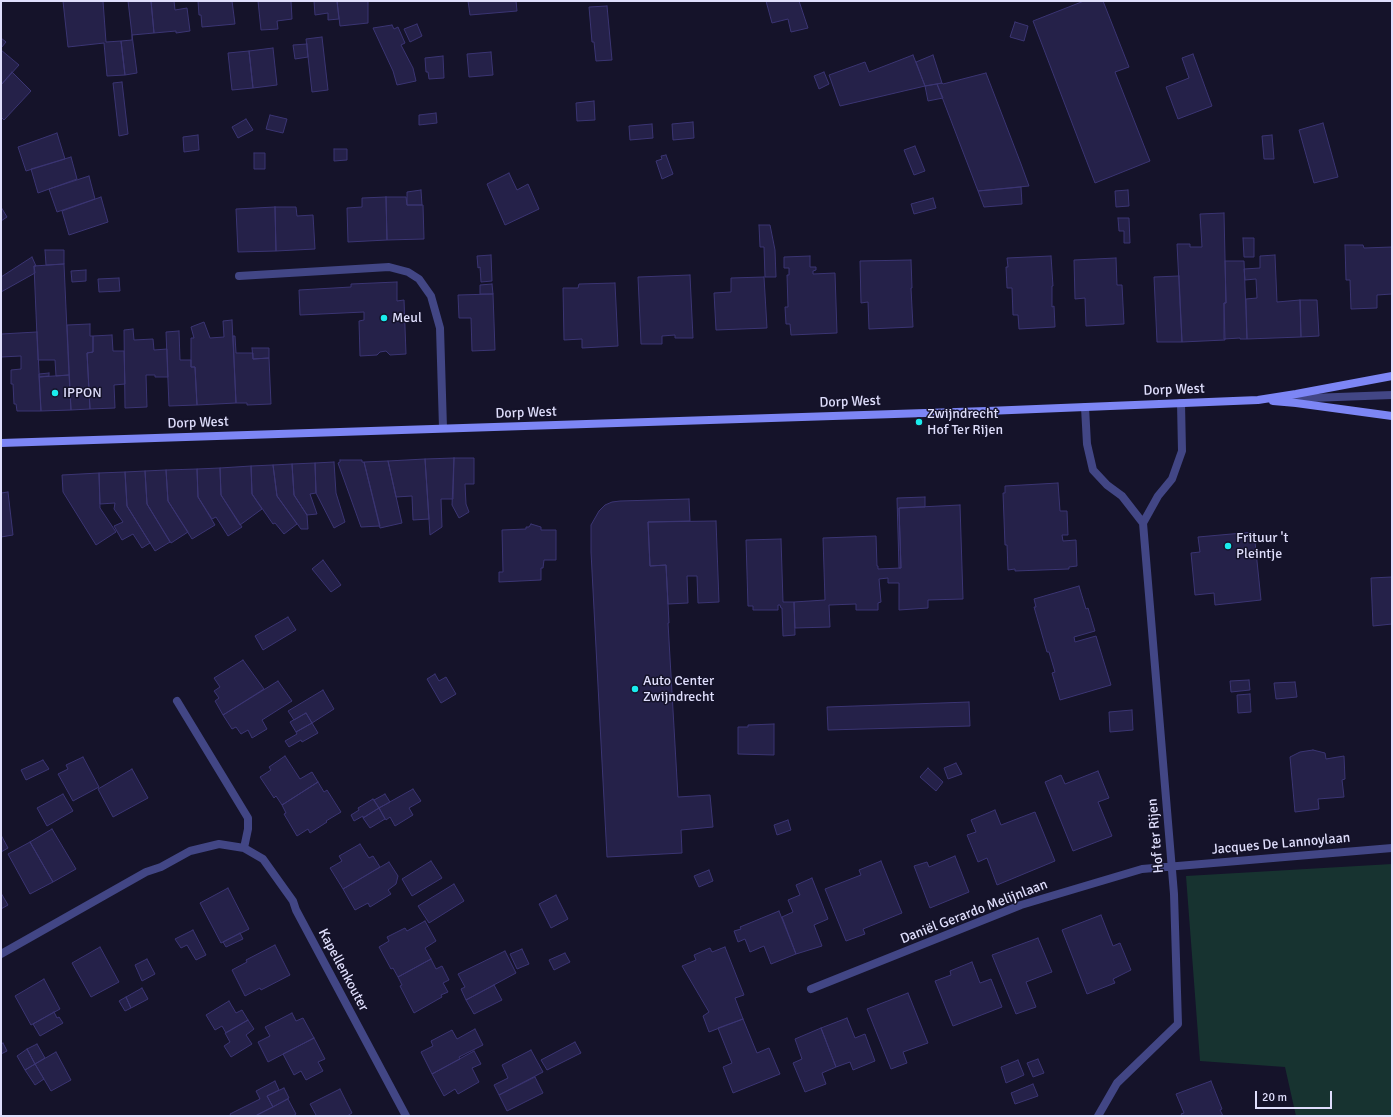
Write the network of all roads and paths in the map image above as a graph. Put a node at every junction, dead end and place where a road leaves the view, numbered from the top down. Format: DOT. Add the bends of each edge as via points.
graph roads {
  1 [pos="239,276"];
  2 [pos="1392,376"];
  3 [pos="1392,395"];
  4 [pos="1258,400"];
  5 [pos="1181,403"];
  6 [pos="1085,407"];
  7 [pos="1392,416"];
  8 [pos="443,428"];
  9 [pos="1,443"];
  10 [pos="1143,522"];
  11 [pos="177,701"];
  12 [pos="244,848"];
  13 [pos="1392,848"];
  14 [pos="1172,866"];
  15 [pos="1,954"];
  16 [pos="811,989"];
  17 [pos="406,1116"];
  18 [pos="1098,1116"];
  1 -- 8 [label="street" via="389,267 408,272 419,279 431,296 440,328"];
  2 -- 4 [label="main road, Dorp West"];
  3 -- 4 [label="street"];
  4 -- 5 [label="main road, Dorp West"];
  4 -- 7 [label="main road, Dorp West"];
  5 -- 6 [label="main road, Dorp West"];
  5 -- 10 [label="street" via="1182,451 1172,480 1158,496"];
  6 -- 8 [label="main road, Dorp West"];
  6 -- 10 [label="street" via="1087,444 1093,470 1122,496"];
  8 -- 9 [label="main road, Dorp West"];
  10 -- 14 [label="street, Hof ter Rijen"];
  11 -- 12 [label="street" via="248,818"];
  12 -- 15 [label="street, Kapellenkouter" via="219,844 190,851 146,872"];
  12 -- 17 [label="street, Kapellenkouter" via="263,858 293,901"];
  13 -- 14 [label="street, Jacques De Lannoylaan"];
  14 -- 16 [label="street, Daniël Gerardo Melijnlaan" via="1142,869 1021,905"];
  14 -- 18 [label="street, Hof ter Rijen" via="1178,1024 1117,1084"];
}
